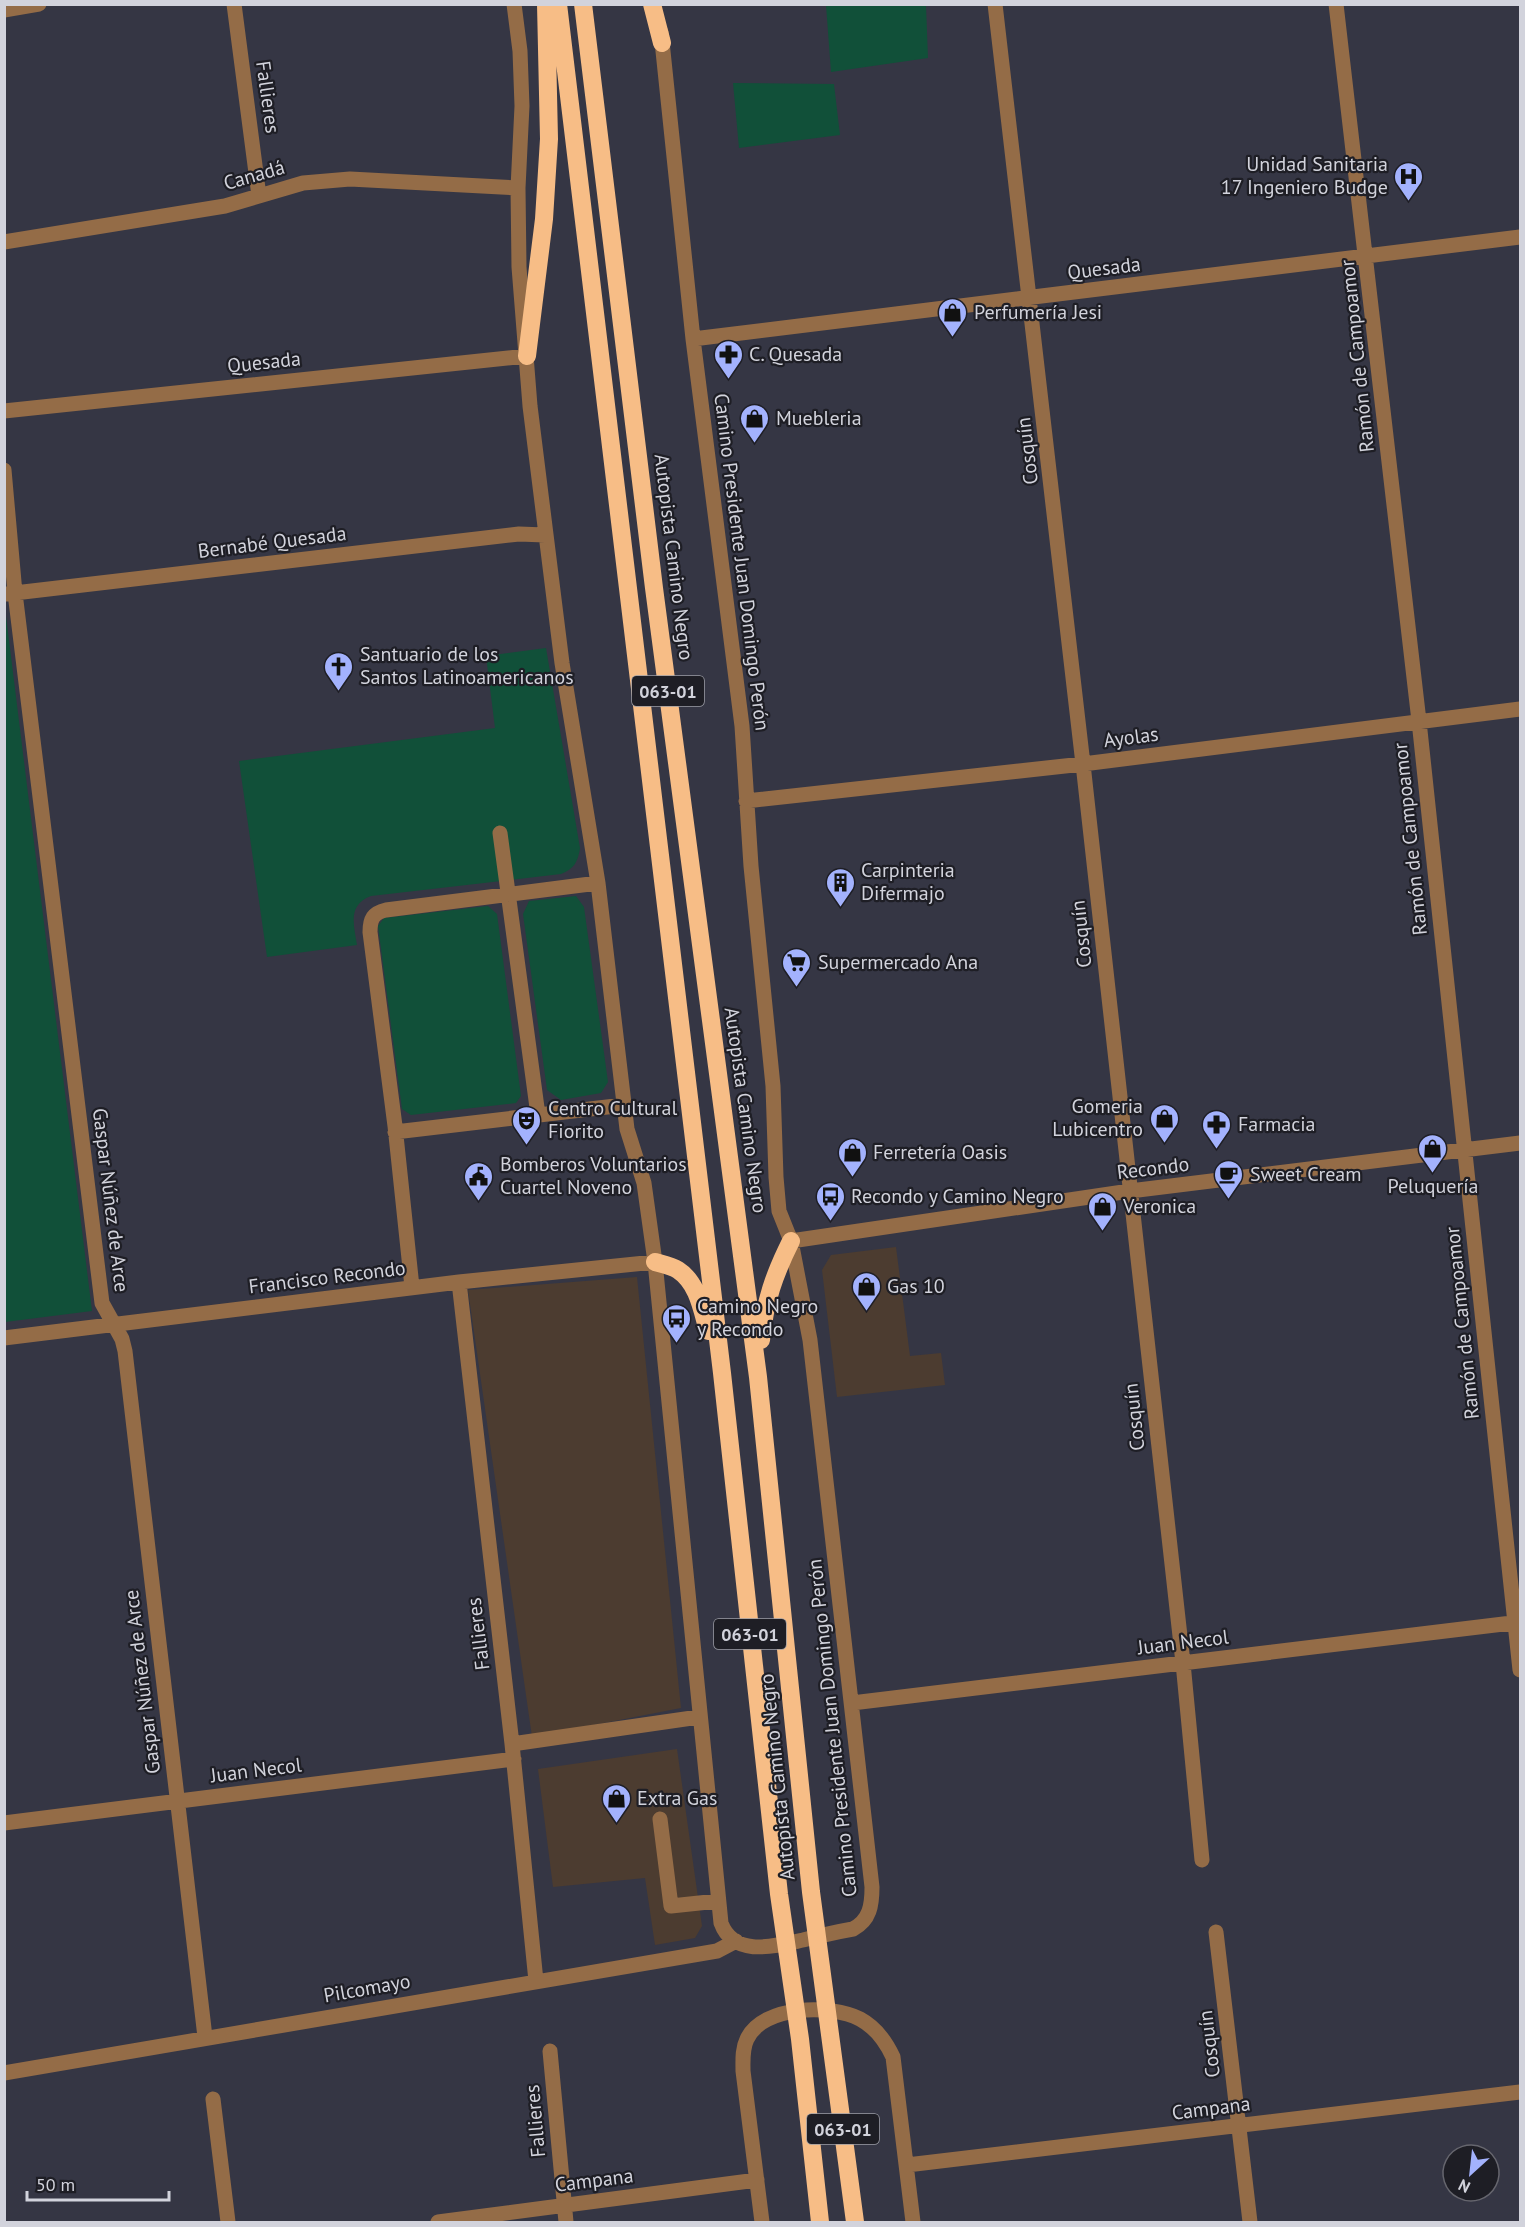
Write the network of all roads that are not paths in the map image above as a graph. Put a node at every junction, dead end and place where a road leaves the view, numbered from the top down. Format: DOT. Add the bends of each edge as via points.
graph roads {
  1 [pos="39,4"];
  2 [pos="234,4"];
  3 [pos="514,4"];
  4 [pos="546,4"];
  5 [pos="558,4"];
  6 [pos="583,4"];
  7 [pos="652,4"];
  8 [pos="658,4"];
  9 [pos="995,4"];
  10 [pos="1336,4"];
  11 [pos="4,10"];
  12 [pos="662,43"];
  13 [pos="518,188"];
  14 [pos="260,196"];
  15 [pos="1521,237"];
  16 [pos="4,242"];
  17 [pos="1367,255"];
  18 [pos="1030,299"];
  19 [pos="693,339"];
  20 [pos="527,356"];
  21 [pos="4,411"];
  22 [pos="4,470"];
  23 [pos="545,535"];
  24 [pos="10,593"];
  25 [pos="1521,709"];
  26 [pos="1419,721"];
  27 [pos="1083,764"];
  28 [pos="746,801"];
  29 [pos="500,833"];
  30 [pos="598,883"];
  31 [pos="509,895"];
  32 [pos="624,1106"];
  33 [pos="538,1115"];
  34 [pos="395,1132"];
  35 [pos="1521,1143"];
  36 [pos="1465,1150"];
  37 [pos="1130,1191"];
  38 [pos="791,1241"];
  39 [pos="655,1262"];
  40 [pos="459,1282"];
  41 [pos="412,1287"];
  42 [pos="113,1325"];
  43 [pos="4,1338"];
  44 [pos="722,1373"];
  45 [pos="758,1377"];
  46 [pos="1518,1623"];
  47 [pos="1183,1663"];
  48 [pos="1521,1670"];
  49 [pos="852,1703"];
  50 [pos="699,1717"];
  51 [pos="513,1752"];
  52 [pos="176,1801"];
  53 [pos="660,1819"];
  54 [pos="4,1822"];
  55 [pos="1202,1860"];
  56 [pos="718,1901"];
  57 [pos="1216,1932"];
  58 [pos="736,1941"];
  59 [pos="536,1981"];
  60 [pos="204,2037"];
  61 [pos="550,2051"];
  62 [pos="4,2073"];
  63 [pos="1521,2092"];
  64 [pos="213,2099"];
  65 [pos="1240,2125"];
  66 [pos="907,2166"];
  67 [pos="757,2180"];
  68 [pos="564,2205"];
  69 [pos="228,2223"];
  70 [pos="438,2223"];
  71 [pos="566,2223"];
  72 [pos="762,2223"];
  73 [pos="820,2223"];
  74 [pos="855,2223"];
  75 [pos="913,2223"];
  76 [pos="1251,2223"];
  1 -- 11 [label="street"];
  2 -- 14 [label="street, Fallieres"];
  3 -- 13 [label="street" via="522,106"];
  4 -- 20 [label="highway" via="548,150 544,219"];
  5 -- 44 [label="highway, Autopista Camino Negro / 063-01"];
  6 -- 45 [label="highway, Autopista Camino Negro / 063-01" via="654,588"];
  7 -- 12 [label="highway"];
  8 -- 12 [label="street, Camino Presidente Juan Domingo Perón"];
  9 -- 18 [label="street, Cosquín"];
  10 -- 17 [label="street, Ramón de Campoamor"];
  12 -- 19 [label="street, Camino Presidente Juan Domingo Perón"];
  13 -- 14 [label="street, Canadá" via="350,178 303,183"];
  13 -- 20 [label="street" via="519,267"];
  14 -- 16 [label="street, Canadá" via="225,206"];
  15 -- 17 [label="street, Quesada"];
  17 -- 18 [label="street, Quesada"];
  17 -- 26 [label="street, Ramón de Campoamor"];
  18 -- 19 [label="street, Quesada"];
  18 -- 27 [label="street, Cosquín"];
  19 -- 28 [label="street, Camino Presidente Juan Domingo Perón" via="742,726"];
  20 -- 21 [label="street, Quesada"];
  20 -- 23 [label="street"];
  22 -- 24 [label="street, Gaspar Núñez de Arce"];
  23 -- 24 [label="street, Bernabé Quesada" via="519,534"];
  23 -- 30 [label="street"];
  24 -- 42 [label="street, Gaspar Núñez de Arce" via="102,1303"];
  25 -- 26 [label="street, Ayolas"];
  26 -- 27 [label="street, Ayolas"];
  26 -- 36 [label="street, Ramón de Campoamor"];
  27 -- 28 [label="street, Ayolas"];
  27 -- 37 [label="street, Cosquín"];
  28 -- 38 [label="street, Camino Presidente Juan Domingo Perón" via="773,1086 779,1211"];
  29 -- 31 [label="street"];
  30 -- 31 [label="street"];
  30 -- 32 [label="street"];
  31 -- 33 [label="street"];
  31 -- 34 [label="street" via="386,910 372,917 370,932"];
  32 -- 33 [label="street"];
  32 -- 39 [label="street" via="644,1183"];
  33 -- 34 [label="street"];
  34 -- 41 [label="street"];
  35 -- 36 [label="street, Recondo"];
  36 -- 37 [label="street, Recondo"];
  36 -- 46 [label="street, Ramón de Campoamor"];
  37 -- 38 [label="street, Recondo"];
  37 -- 47 [label="street, Cosquín"];
  38 -- 45 [label="highway" via="768,1293"];
  38 -- 49 [label="street, Camino Presidente Juan Domingo Perón" via="810,1340"];
  39 -- 40 [label="street, Francisco Recondo"];
  39 -- 44 [label="highway" via="677,1269 695,1290"];
  39 -- 50 [label="street"];
  40 -- 41 [label="street, Francisco Recondo"];
  40 -- 51 [label="street, Fallieres"];
  41 -- 42 [label="street, Francisco Recondo"];
  42 -- 43 [label="street, Francisco Recondo"];
  42 -- 52 [label="street, Gaspar Núñez de Arce" via="125,1351"];
  44 -- 73 [label="highway, Autopista Camino Negro / 063-01" via="779,1894"];
  45 -- 74 [label="highway, Autopista Camino Negro / 063-01" via="811,1892"];
  46 -- 47 [label="street, Juan Necol"];
  46 -- 48 [label="street, Ramón de Campoamor"];
  47 -- 49 [label="street, Juan Necol"];
  47 -- 55 [label="street, Cosquín"];
  49 -- 58 [label="street, Camino Presidente Juan Domingo Perón" via="873,1887 868,1914 853,1929 764,1948"];
  50 -- 51 [label="street, Juan Necol"];
  50 -- 56 [label="street"];
  51 -- 52 [label="street, Juan Necol"];
  51 -- 59 [label="street, Fallieres"];
  52 -- 54 [label="street, Juan Necol"];
  52 -- 60 [label="street, Gaspar Núñez de Arce"];
  53 -- 56 [label="street" via="671,1906"];
  56 -- 58 [label="street" via="724,1932"];
  57 -- 65 [label="street, Cosquín"];
  58 -- 59 [label="street, Pilcomayo" via="717,1951"];
  59 -- 60 [label="street, Pilcomayo"];
  60 -- 62 [label="street, Pilcomayo"];
  61 -- 68 [label="street, Fallieres"];
  63 -- 65 [label="street, Campana"];
  64 -- 69 [label="street"];
  65 -- 66 [label="street, Campana"];
  65 -- 76 [label="street, Cosquín"];
  66 -- 67 [label="street" via="893,2057 887,2043 863,2020 819,2009 771,2017 756,2026 747,2039 742,2071"];
  66 -- 75 [label="street"];
  67 -- 68 [label="street, Campana"];
  67 -- 72 [label="street"];
  68 -- 70 [label="street, Campana"];
  68 -- 71 [label="street, Fallieres"];
}
